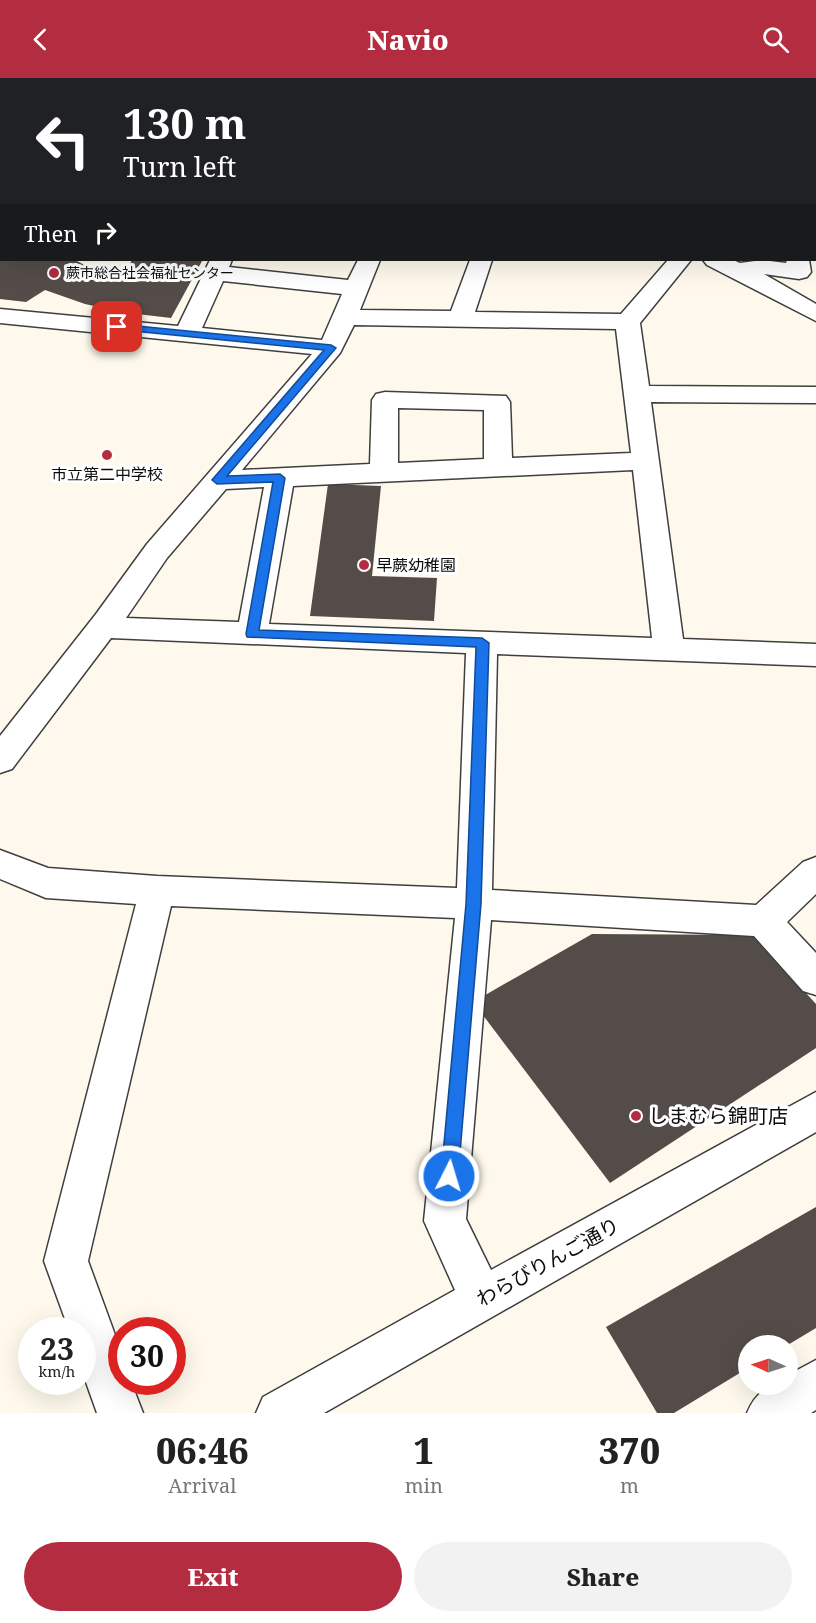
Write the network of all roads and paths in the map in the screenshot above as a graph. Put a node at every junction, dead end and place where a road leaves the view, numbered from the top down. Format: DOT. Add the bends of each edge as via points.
graph roads {
  1 [pos="369,261"];
  2 [pos="481,261"];
  3 [pos="679,261"];
  4 [pos="717,261"];
  5 [pos="798,261"];
  6 [pos="218,266"];
  7 [pos="738,270"];
  8 [pos="357,288"];
  9 [pos="816,314"];
  10 [pos="0,316"];
  11 [pos="347,316"];
  12 [pos="461,318"];
  13 [pos="628,322"];
  14 [pos="187,334"];
  15 [pos="331,348"];
  16 [pos="638,394"];
  17 [pos="814,402"];
  18 [pos="646,461"];
  19 [pos="498,468"];
  20 [pos="384,473"];
  21 [pos="280,478"];
  22 [pos="217,480"];
  23 [pos="107,622"];
  24 [pos="252,634"];
  25 [pos="482,643"];
  26 [pos="669,650"];
  27 [pos="816,655"];
  28 [pos="0,760"];
  29 [pos="0,864"];
  30 [pos="816,872"];
  31 [pos="157,891"];
  32 [pos="474,904"];
  33 [pos="762,921"];
  34 [pos="816,979"];
  35 [pos="816,1111"];
  36 [pos="482,1299"];
  37 [pos="816,1383"];
  38 [pos="120,1413"];
  39 [pos="279,1413"];
  40 [pos="770,1413"];
  1 -- 8 [label="street"];
  2 -- 12 [label="street"];
  3 -- 13 [label="street"];
  4 -- 7 [label="street"];
  5 -- 7 [label="street" via="799,272 762,267"];
  6 -- 8 [label="street"];
  6 -- 14 [label="street"];
  7 -- 9 [label="street"];
  8 -- 11 [label="street"];
  10 -- 14 [label="street"];
  11 -- 12 [label="street"];
  11 -- 15 [label="street"];
  12 -- 13 [label="street"];
  13 -- 16 [label="street"];
  14 -- 15 [label="street"];
  15 -- 22 [label="street"];
  16 -- 17 [label="street"];
  16 -- 18 [label="street"];
  18 -- 19 [label="street"];
  18 -- 26 [label="street"];
  19 -- 20 [label="street"];
  19 -- 20 [label="street" via="497,402 385,400"];
  20 -- 21 [label="street"];
  21 -- 22 [label="street"];
  21 -- 24 [label="street"];
  22 -- 23 [label="street" via="156,551"];
  23 -- 24 [label="street" via="118,629"];
  23 -- 28 [label="street"];
  24 -- 25 [label="street"];
  25 -- 26 [label="street"];
  25 -- 32 [label="street"];
  26 -- 27 [label="street"];
  29 -- 31 [label="street" via="46,883"];
  30 -- 33 [label="street"];
  31 -- 32 [label="street"];
  31 -- 38 [label="street" via="66,1261"];
  32 -- 33 [label="street"];
  32 -- 36 [label="street" via="445,1221"];
  33 -- 34 [label="street"];
  35 -- 36 [label="street, わらびりんご通り"];
  36 -- 39 [label="street, わらびりんご通り"];
  37 -- 40 [label="street"];
}
